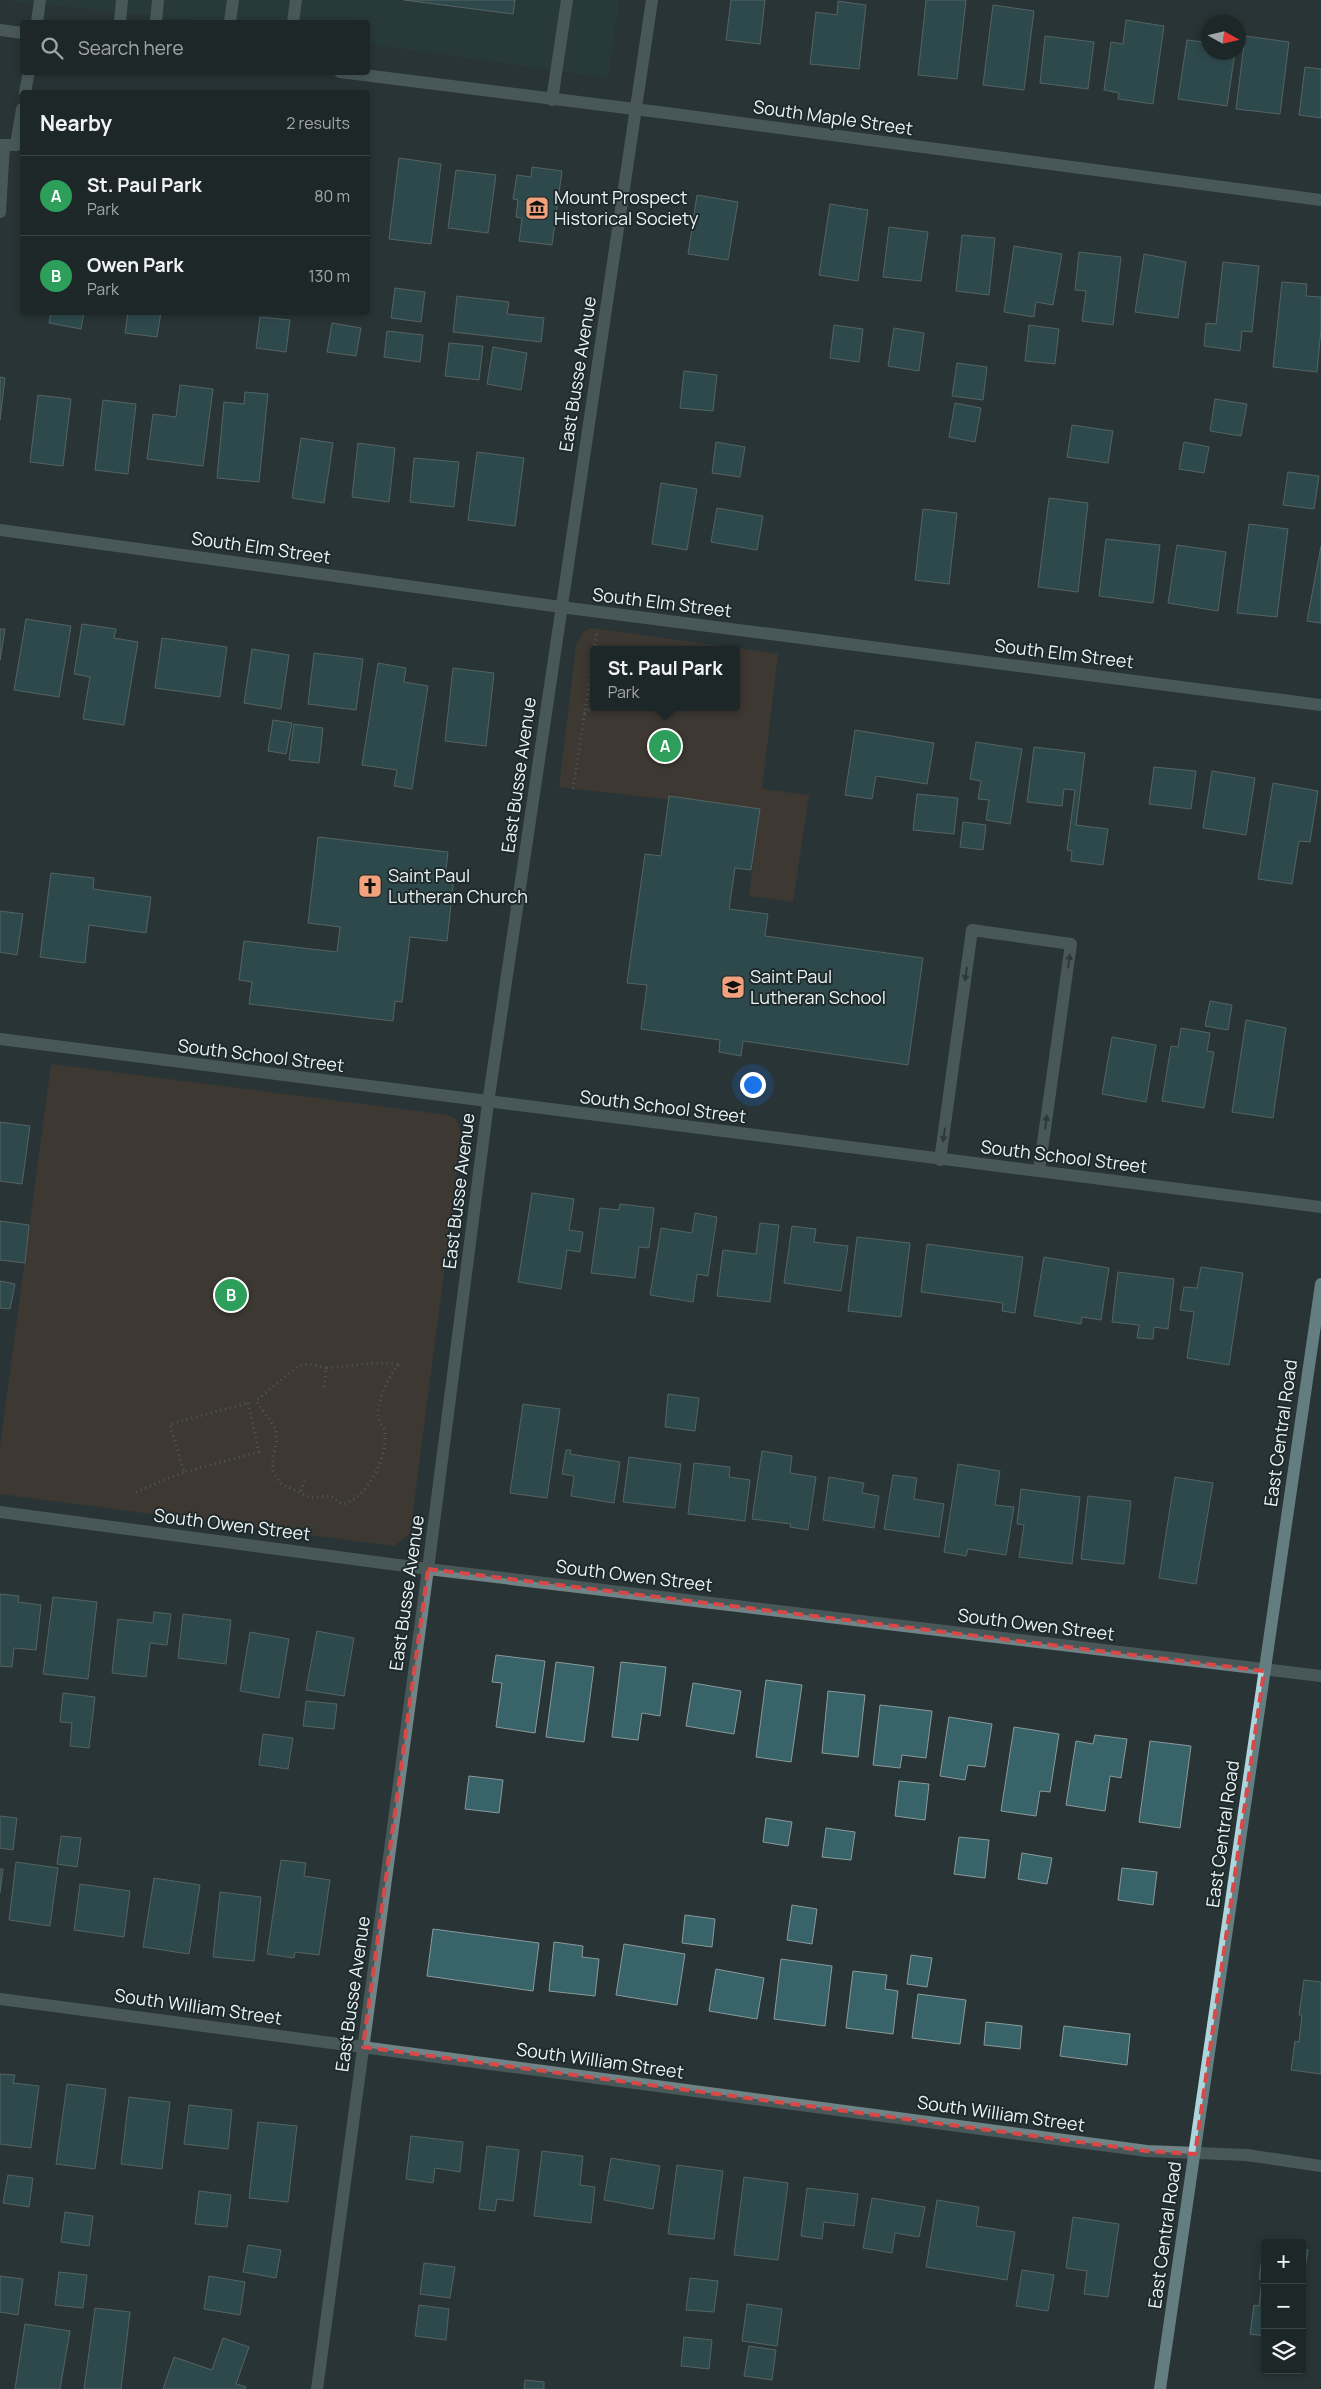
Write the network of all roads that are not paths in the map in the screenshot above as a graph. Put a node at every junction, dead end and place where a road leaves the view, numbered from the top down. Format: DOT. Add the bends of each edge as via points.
graph roads {
  1 [pos="40,0"];
  2 [pos="122,0"];
  3 [pos="158,0"];
  4 [pos="234,0"];
  5 [pos="296,0"];
  6 [pos="567,0"];
  7 [pos="652,0"];
  8 [pos="37,20"];
  9 [pos="120,20"];
  10 [pos="156,20"];
  11 [pos="230,20"];
  12 [pos="293,20"];
  13 [pos="0,30"];
  14 [pos="20,33"];
  15 [pos="28,75"];
  16 [pos="363,75"];
  17 [pos="25,90"];
  18 [pos="552,100"];
  19 [pos="635,110"];
  20 [pos="20,121"];
  21 [pos="2,145"];
  22 [pos="1321,200"];
  23 [pos="0,212"];
  24 [pos="0,530"];
  25 [pos="561,607"];
  26 [pos="1321,705"];
  27 [pos="0,1039"];
  28 [pos="488,1103"];
  29 [pos="940,1160"];
  30 [pos="1039,1171"];
  31 [pos="1321,1207"];
  32 [pos="1321,1284"];
  33 [pos="0,1512"];
  34 [pos="428,1569"];
  35 [pos="1264,1671"];
  36 [pos="1321,1676"];
  37 [pos="0,1999"];
  38 [pos="363,2047"];
  39 [pos="1195,2154"];
  40 [pos="1321,2166"];
  41 [pos="317,2389"];
  42 [pos="1160,2389"];
  1 -- 8 [label="street"];
  2 -- 9 [label="street"];
  3 -- 10 [label="street"];
  4 -- 11 [label="street"];
  5 -- 12 [label="street"];
  6 -- 18 [label="street"];
  7 -- 19 [label="street, East Busse Avenue"];
  13 -- 14 [label="street"];
  15 -- 17 [label="street"];
  16 -- 18 [label="street, South Maple Street"];
  18 -- 19 [label="street, South Maple Street"];
  19 -- 22 [label="street, South Maple Street"];
  19 -- 25 [label="street, East Busse Avenue"];
  20 -- 21 [label="street" via="16,145"];
  21 -- 23 [label="street"];
  24 -- 25 [label="street, South Elm Street"];
  25 -- 26 [label="street, South Elm Street"];
  25 -- 28 [label="street, East Busse Avenue"];
  27 -- 28 [label="street, South School Street"];
  28 -- 29 [label="street, South School Street"];
  28 -- 34 [label="street, East Busse Avenue"];
  29 -- 30 [label="street, South School Street"];
  30 -- 29 [label="street, one-way" via="1071,944 972,930"];
  30 -- 31 [label="street, South School Street"];
  32 -- 35 [label="main road, East Central Road"];
  33 -- 34 [label="street, South Owen Street"];
  34 -- 35 [label="street, South Owen Street"];
  34 -- 38 [label="street, East Busse Avenue"];
  35 -- 36 [label="street, South Owen Street"];
  35 -- 39 [label="main road, East Central Road"];
  37 -- 38 [label="street, South William Street"];
  38 -- 39 [label="street, South William Street" via="1137,2150"];
  38 -- 41 [label="street, East Busse Avenue"];
  39 -- 40 [label="street, South William Street" via="1247,2155"];
  39 -- 42 [label="main road, East Central Road"];
}
